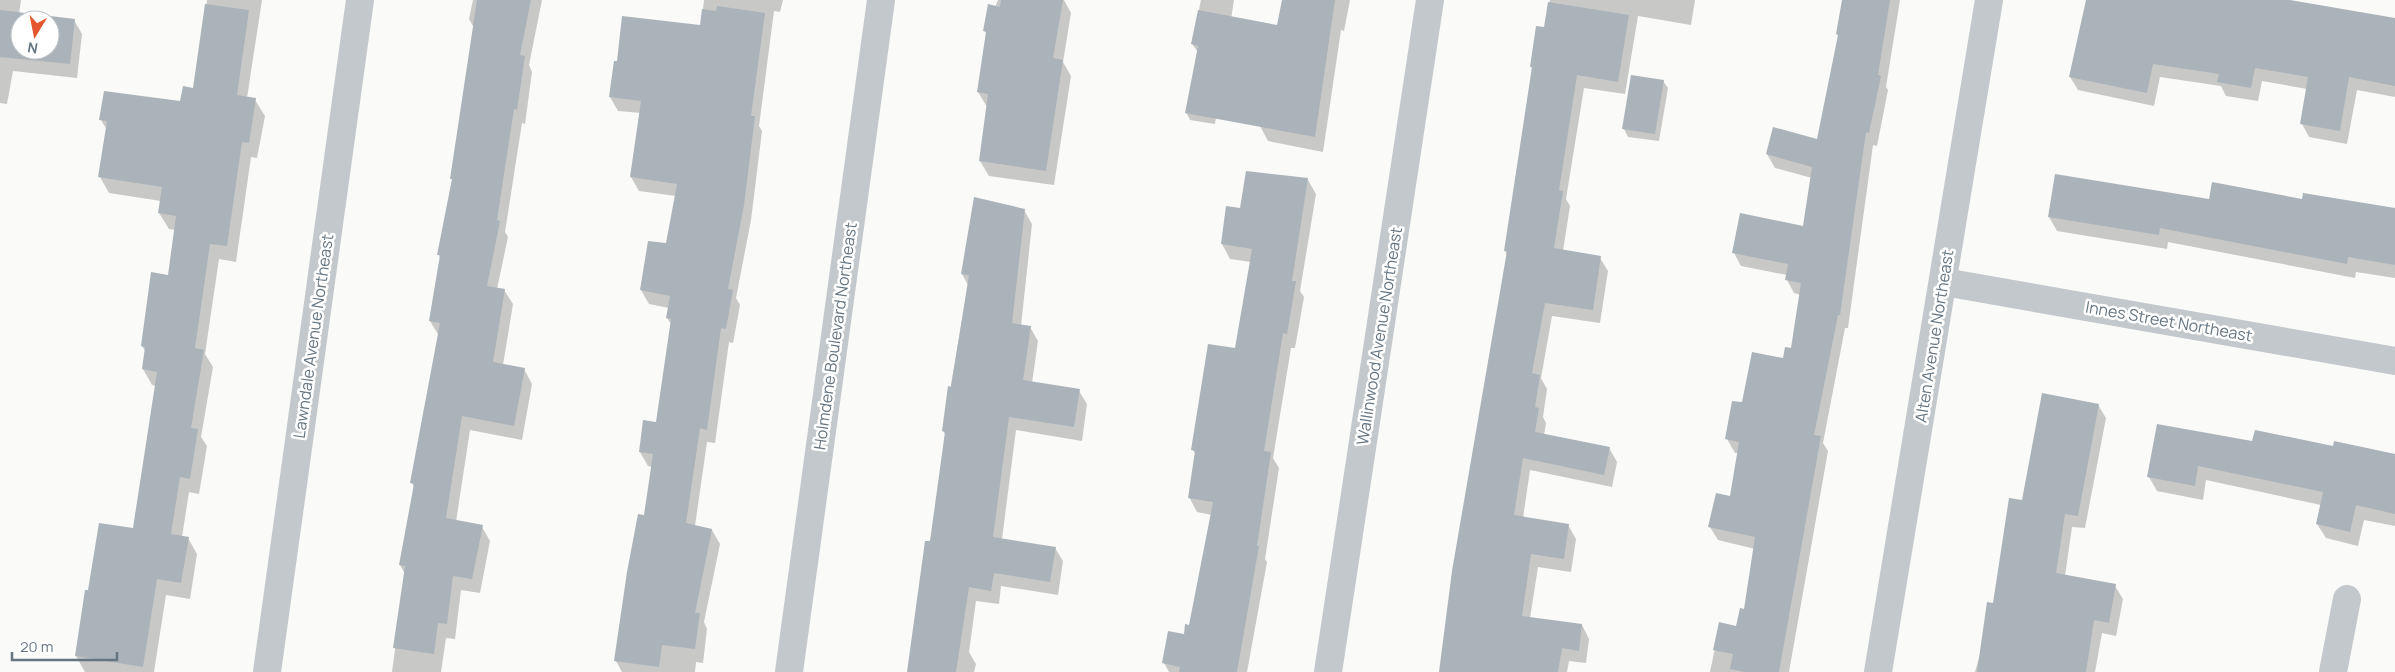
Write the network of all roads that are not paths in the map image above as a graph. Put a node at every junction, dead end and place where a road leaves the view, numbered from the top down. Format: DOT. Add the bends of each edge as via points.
graph roads {
  1 [pos="360,0"];
  2 [pos="882,0"];
  3 [pos="1430,0"];
  4 [pos="1989,0"];
  5 [pos="1944,282"];
  6 [pos="2395,361"];
  7 [pos="2347,599"];
  8 [pos="267,672"];
  9 [pos="789,672"];
  10 [pos="1328,672"];
  11 [pos="1878,672"];
  12 [pos="2333,672"];
  1 -- 8 [label="street, Lawndale Avenue Northeast"];
  2 -- 9 [label="street, Holmdene Boulevard Northeast"];
  3 -- 10 [label="street, Wallinwood Avenue Northeast"];
  4 -- 5 [label="street, Alten Avenue Northeast"];
  5 -- 6 [label="street, Innes Street Northeast"];
  5 -- 11 [label="street, Alten Avenue Northeast"];
  7 -- 12 [label="street"];
}
